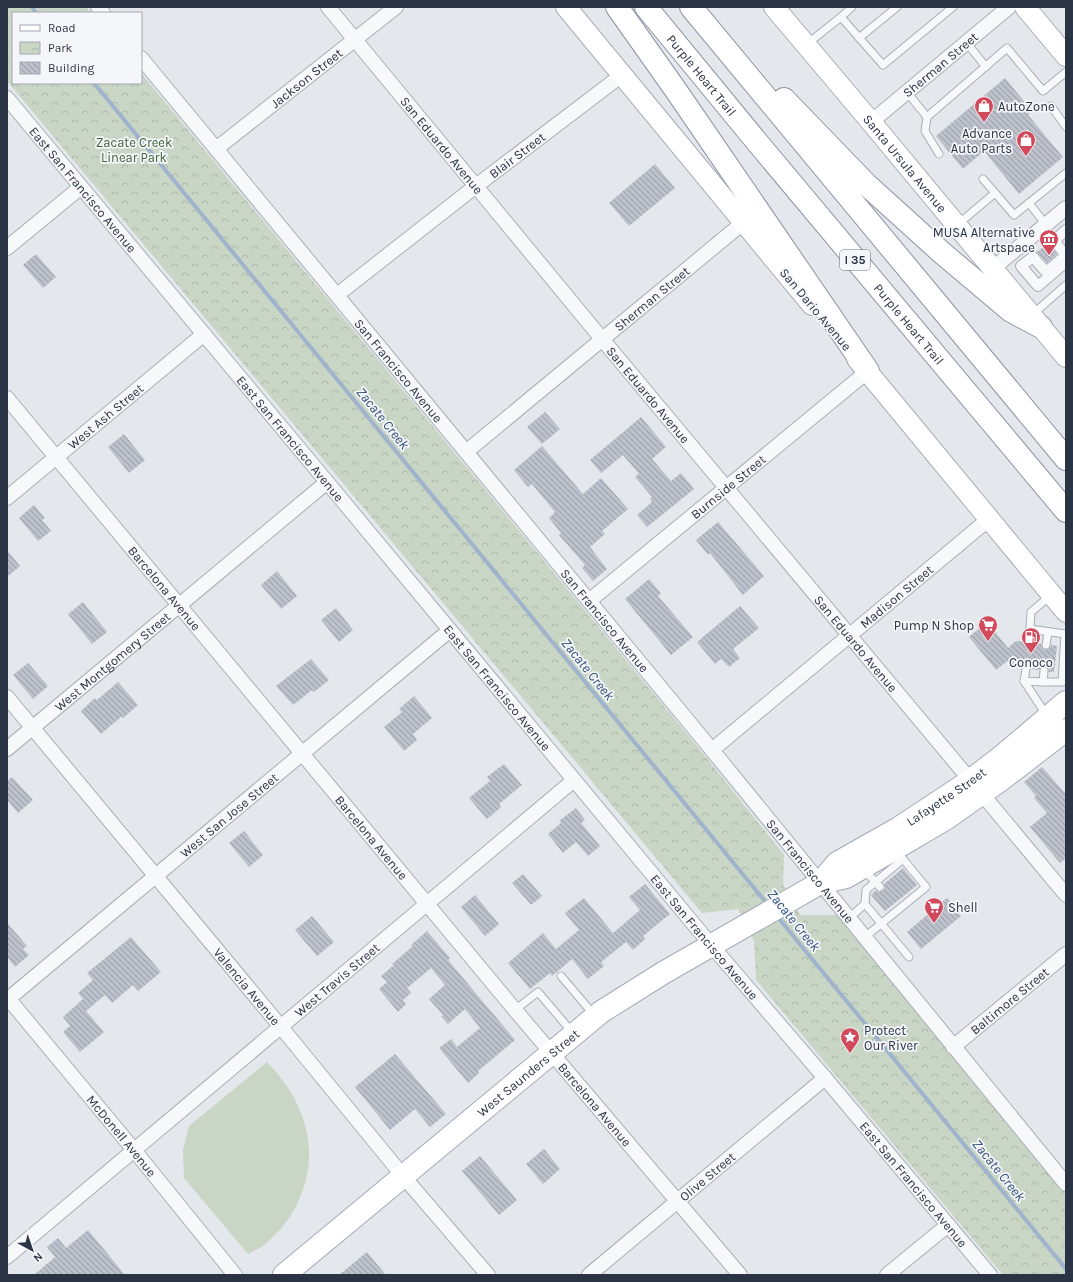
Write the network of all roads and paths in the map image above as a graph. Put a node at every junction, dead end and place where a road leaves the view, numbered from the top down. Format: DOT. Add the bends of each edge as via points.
graph roads {
  1 [pos="328,7"];
  2 [pos="396,7"];
  3 [pos="566,7"];
  4 [pos="617,7"];
  5 [pos="646,7"];
  6 [pos="691,7"];
  7 [pos="695,7"];
  8 [pos="774,7"];
  9 [pos="852,7"];
  10 [pos="897,7"];
  11 [pos="953,7"];
  12 [pos="1009,7"];
  13 [pos="1025,7"];
  14 [pos="841,17"];
  15 [pos="859,38"];
  16 [pos="355,39"];
  17 [pos="966,42"];
  18 [pos="805,45"];
  19 [pos="1066,56"];
  20 [pos="142,59"];
  21 [pos="986,67"];
  22 [pos="1066,72"];
  23 [pos="622,75"];
  24 [pos="906,92"];
  25 [pos="7,98"];
  26 [pos="1051,106"];
  27 [pos="927,117"];
  28 [pos="871,122"];
  29 [pos="1066,127"];
  30 [pos="216,150"];
  31 [pos="939,154"];
  32 [pos="1066,173"];
  33 [pos="983,179"];
  34 [pos="81,186"];
  35 [pos="476,186"];
  36 [pos="995,193"];
  37 [pos="1029,203"];
  38 [pos="1066,208"];
  39 [pos="744,222"];
  40 [pos="1046,224"];
  41 [pos="956,225"];
  42 [pos="1066,230"];
  43 [pos="7,248"];
  44 [pos="1066,262"];
  45 [pos="992,269"];
  46 [pos="1066,285"];
  47 [pos="337,295"];
  48 [pos="1036,322"];
  49 [pos="204,334"];
  50 [pos="602,339"];
  51 [pos="1066,357"];
  52 [pos="868,372"];
  53 [pos="7,398"];
  54 [pos="466,452"];
  55 [pos="56,457"];
  56 [pos="1066,459"];
  57 [pos="327,482"];
  58 [pos="726,488"];
  59 [pos="7,498"];
  60 [pos="1066,511"];
  61 [pos="989,518"];
  62 [pos="1052,594"];
  63 [pos="589,600"];
  64 [pos="180,605"];
  65 [pos="1066,610"];
  66 [pos="1030,629"];
  67 [pos="450,630"];
  68 [pos="1048,632"];
  69 [pos="1066,634"];
  70 [pos="850,635"];
  71 [pos="1029,643"];
  72 [pos="1046,645"];
  73 [pos="1026,669"];
  74 [pos="1044,671"];
  75 [pos="1024,681"];
  76 [pos="1042,682"];
  77 [pos="1066,688"];
  78 [pos="1064,692"];
  79 [pos="7,697"];
  80 [pos="1048,717"];
  81 [pos="32,728"];
  82 [pos="1066,730"];
  83 [pos="7,749"];
  84 [pos="712,750"];
  85 [pos="303,753"];
  86 [pos="574,780"];
  87 [pos="976,787"];
  88 [pos="899,854"];
  89 [pos="156,876"];
  90 [pos="873,879"];
  91 [pos="820,882"];
  92 [pos="1066,895"];
  93 [pos="791,899"];
  94 [pos="428,903"];
  95 [pos="865,904"];
  96 [pos="849,918"];
  97 [pos="882,923"];
  98 [pos="865,937"];
  99 [pos="711,945"];
  100 [pos="1066,954"];
  101 [pos="909,957"];
  102 [pos="561,976"];
  103 [pos="7,999"];
  104 [pos="515,1010"];
  105 [pos="596,1016"];
  106 [pos="281,1026"];
  107 [pos="573,1034"];
  108 [pos="953,1047"];
  109 [pos="552,1052"];
  110 [pos="825,1078"];
  111 [pos="134,1150"];
  112 [pos="403,1176"];
  113 [pos="1066,1184"];
  114 [pos="678,1201"];
  115 [pos="948,1225"];
  116 [pos="7,1257"];
  117 [pos="235,1275"];
  118 [pos="284,1275"];
  119 [pos="488,1275"];
  120 [pos="589,1275"];
  121 [pos="740,1275"];
  122 [pos="888,1275"];
  123 [pos="990,1275"];
  1 -- 16 [label="street, San Eduardo Avenue"];
  2 -- 16 [label="street, Jackson Street"];
  3 -- 23 [label="main road, San Dario Avenue"];
  4 -- 52 [label="main road"];
  5 -- 60 [label="main road, Purple Heart Trail / I 35"];
  6 -- 56 [label="main road, I 35"];
  7 -- 48 [label="main road" via="867,185 1011,311"];
  8 -- 18 [label="main road, Santa Ursula Avenue"];
  9 -- 14 [label="lane"];
  10 -- 15 [label="lane"];
  11 -- 15 [label="lane" via="883,65"];
  12 -- 17 [label="street, Sherman Street"];
  13 -- 19 [label="main road"];
  14 -- 15 [label="lane"];
  14 -- 18 [label="lane"];
  16 -- 30 [label="street, Jackson Street"];
  16 -- 35 [label="street, San Eduardo Avenue"];
  17 -- 21 [label="lane"];
  17 -- 24 [label="street, Sherman Street"];
  18 -- 28 [label="main road, Santa Ursula Avenue"];
  20 -- 30 [label="street, San Francisco Avenue"];
  21 -- 22 [label="lane" via="1007,48 1043,90"];
  21 -- 27 [label="lane"];
  23 -- 35 [label="street, Blair Street"];
  23 -- 39 [label="main road, San Dario Avenue"];
  24 -- 27 [label="lane"];
  24 -- 28 [label="street, Sherman Street"];
  25 -- 34 [label="street, East San Francisco Avenue"];
  26 -- 29 [label="lane"];
  27 -- 31 [label="lane" via="925,131"];
  28 -- 41 [label="main road, Santa Ursula Avenue"];
  30 -- 47 [label="street, San Francisco Avenue"];
  32 -- 37 [label="lane"];
  33 -- 36 [label="lane"];
  34 -- 43 [label="street"];
  34 -- 49 [label="street, East San Francisco Avenue"];
  35 -- 47 [label="street, Blair Street"];
  35 -- 50 [label="street, San Eduardo Avenue"];
  36 -- 37 [label="lane" via="1014,215"];
  36 -- 41 [label="lane"];
  37 -- 40 [label="lane"];
  38 -- 40 [label="street"];
  39 -- 50 [label="street, Sherman Street"];
  39 -- 52 [label="main road, San Dario Avenue"];
  40 -- 45 [label="street"];
  41 -- 45 [label="main road, Santa Ursula Avenue"];
  42 -- 44 [label="street" via="1054,241 1066,255 1046,272 1032,257 1021,266 1038,286"];
  45 -- 48 [label="main road, Santa Ursula Avenue"];
  46 -- 48 [label="lane"];
  47 -- 54 [label="street, San Francisco Avenue"];
  48 -- 51 [label="main road, Santa Ursula Avenue"];
  49 -- 55 [label="street, West Ash Street"];
  49 -- 57 [label="street, East San Francisco Avenue"];
  50 -- 54 [label="street, Sherman Street"];
  50 -- 58 [label="street, San Eduardo Avenue"];
  52 -- 58 [label="street, Burnside Street"];
  52 -- 61 [label="main road, San Dario Avenue"];
  53 -- 55 [label="street, Barcelona Avenue"];
  54 -- 63 [label="street, San Francisco Avenue"];
  55 -- 59 [label="street, West Ash Street"];
  55 -- 64 [label="street, Barcelona Avenue"];
  57 -- 64 [label="street, West Montgomery Street"];
  57 -- 67 [label="street, East San Francisco Avenue"];
  58 -- 63 [label="street, Burnside Street"];
  58 -- 70 [label="street, San Eduardo Avenue"];
  61 -- 62 [label="main road, San Dario Avenue"];
  61 -- 70 [label="street, Madison Street"];
  62 -- 65 [label="main road, San Dario Avenue"];
  62 -- 66 [label="lane" via="1030,612"];
  63 -- 84 [label="street, San Francisco Avenue"];
  64 -- 81 [label="street, West Montgomery Street"];
  64 -- 85 [label="street, Barcelona Avenue"];
  66 -- 68 [label="lane"];
  66 -- 71 [label="lane"];
  67 -- 85 [label="street, West San Jose Street"];
  67 -- 86 [label="street, East San Francisco Avenue"];
  68 -- 69 [label="lane"];
  68 -- 72 [label="lane"];
  69 -- 78 [label="lane"];
  70 -- 84 [label="street, Madison Street"];
  70 -- 87 [label="street, San Eduardo Avenue"];
  73 -- 75 [label="lane"];
  74 -- 76 [label="lane"];
  75 -- 76 [label="lane"];
  75 -- 80 [label="lane"];
  76 -- 78 [label="lane"];
  77 -- 78 [label="lane"];
  78 -- 80 [label="main road, Lafayette Street"];
  79 -- 81 [label="street, Valencia Avenue"];
  80 -- 87 [label="main road, Lafayette Street"];
  81 -- 83 [label="street, West Montgomery Street"];
  81 -- 89 [label="street, Valencia Avenue"];
  82 -- 87 [label="main road, Lafayette Street"];
  84 -- 91 [label="street, San Francisco Avenue"];
  85 -- 89 [label="street, West San Jose Street"];
  85 -- 94 [label="street, Barcelona Avenue"];
  86 -- 94 [label="street, West Travis Street"];
  86 -- 99 [label="street, East San Francisco Avenue"];
  87 -- 88 [label="main road, Lafayette Street" via="947,818"];
  87 -- 91 [label="main road, Lafayette Street" via="942,800 837,863"];
  87 -- 92 [label="street, San Eduardo Avenue"];
  88 -- 90 [label="main road, Lafayette Street"];
  88 -- 90 [label="lane" via="891,874"];
  88 -- 97 [label="lane" via="926,887 897,906"];
  89 -- 103 [label="street, West San Jose Street"];
  89 -- 106 [label="street, Valencia Avenue"];
  90 -- 91 [label="main road, Lafayette Street" via="846,877"];
  90 -- 95 [label="lane" via="866,890"];
  91 -- 93 [label="main road, Lafayette Street"];
  91 -- 96 [label="street, San Francisco Avenue"];
  93 -- 99 [label="main road, West Saunders Street"];
  94 -- 104 [label="street, Barcelona Avenue"];
  94 -- 106 [label="street, West Travis Street"];
  95 -- 96 [label="lane"];
  95 -- 97 [label="lane"];
  96 -- 98 [label="street, San Francisco Avenue"];
  97 -- 98 [label="lane"];
  97 -- 101 [label="lane"];
  98 -- 108 [label="street, San Francisco Avenue"];
  99 -- 105 [label="main road, West Saunders Street" via="625,995"];
  99 -- 110 [label="street, East San Francisco Avenue"];
  100 -- 108 [label="street, Baltimore Street"];
  102 -- 105 [label="lane"];
  103 -- 111 [label="street, McDonell Avenue"];
  104 -- 107 [label="lane" via="538,992"];
  104 -- 109 [label="street, Barcelona Avenue"];
  105 -- 107 [label="main road, West Saunders Street"];
  106 -- 111 [label="street, West Travis Street"];
  106 -- 112 [label="street, Valencia Avenue"];
  107 -- 109 [label="main road, West Saunders Street"];
  108 -- 113 [label="street, San Francisco Avenue"];
  109 -- 112 [label="main road, West Saunders Street"];
  109 -- 114 [label="street, Barcelona Avenue"];
  110 -- 114 [label="street, Olive Street"];
  110 -- 115 [label="street, East San Francisco Avenue"];
  111 -- 116 [label="street, West Travis Street"];
  111 -- 117 [label="street, McDonell Avenue"];
  112 -- 118 [label="main road, West Saunders Street"];
  112 -- 119 [label="street, Valencia Avenue"];
  114 -- 120 [label="street, Olive Street"];
  114 -- 121 [label="street, Barcelona Avenue"];
  115 -- 122 [label="street"];
  115 -- 123 [label="street, East San Francisco Avenue"];
}
